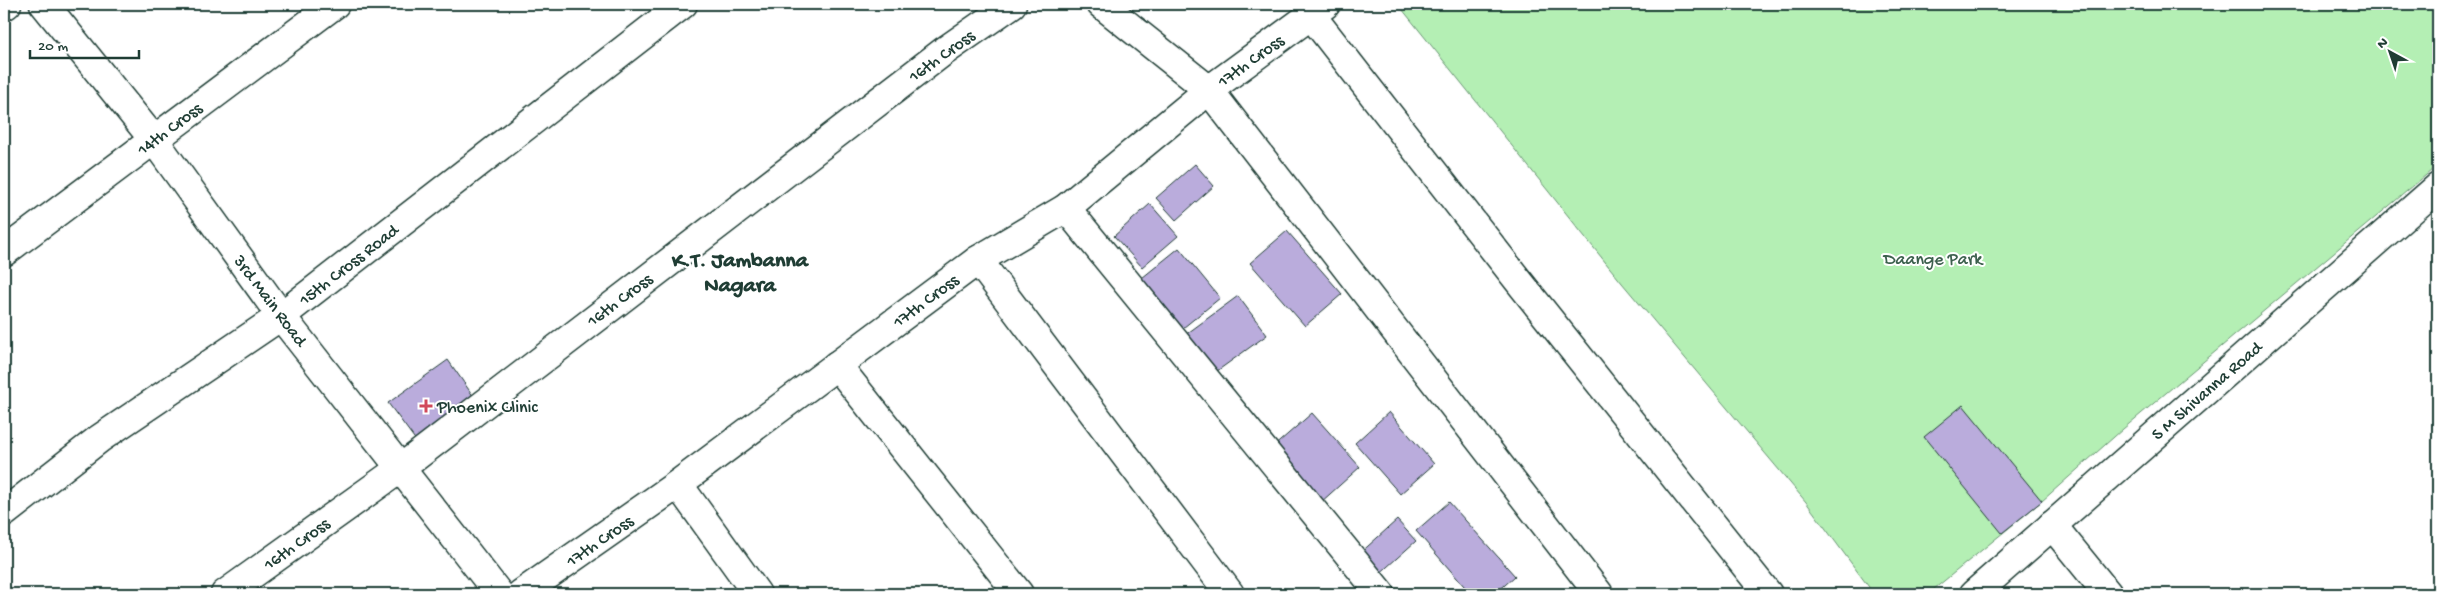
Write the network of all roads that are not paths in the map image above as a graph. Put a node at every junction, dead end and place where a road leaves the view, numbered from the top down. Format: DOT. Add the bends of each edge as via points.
graph roads {
  1 [pos="7,4"];
  2 [pos="44,4"];
  3 [pos="334,4"];
  4 [pos="684,4"];
  5 [pos="1012,4"];
  6 [pos="1101,4"];
  7 [pos="4,6"];
  8 [pos="1319,9"];
  9 [pos="1210,90"];
  10 [pos="154,140"];
  11 [pos="2438,186"];
  12 [pos="1066,208"];
  13 [pos="4,252"];
  14 [pos="978,260"];
  15 [pos="281,316"];
  16 [pos="838,365"];
  17 [pos="401,468"];
  18 [pos="678,484"];
  19 [pos="4,513"];
  20 [pos="2052,526"];
  21 [pos="225,594"];
  22 [pos="499,594"];
  23 [pos="522,594"];
  24 [pos="757,594"];
  25 [pos="1018,594"];
  26 [pos="1230,594"];
  27 [pos="1381,594"];
  28 [pos="1599,594"];
  29 [pos="1768,594"];
  30 [pos="1974,594"];
  31 [pos="2108,594"];
  1 -- 7 [label="street"];
  2 -- 10 [label="street, 3rd Main Road"];
  3 -- 10 [label="street, 14th Cross"];
  4 -- 15 [label="street, 15th Cross Road"];
  5 -- 17 [label="street, 16th Cross" via="912,76"];
  6 -- 9 [label="street"];
  8 -- 9 [label="street, 17th Cross"];
  8 -- 29 [label="street" via="1517,279"];
  9 -- 12 [label="street, 17th Cross"];
  9 -- 28 [label="street"];
  10 -- 13 [label="street, 14th Cross"];
  10 -- 15 [label="street, 3rd Main Road"];
  11 -- 20 [label="street, S M Shivanna Road"];
  12 -- 14 [label="street, 17th Cross"];
  12 -- 27 [label="street"];
  14 -- 16 [label="street, 17th Cross"];
  14 -- 26 [label="street"];
  15 -- 17 [label="street, 3rd Main Road"];
  15 -- 19 [label="street, 15th Cross Road" via="99,439"];
  16 -- 18 [label="street, 17th Cross"];
  16 -- 25 [label="street"];
  17 -- 21 [label="street, 16th Cross"];
  17 -- 22 [label="street, 3rd Main Road"];
  18 -- 23 [label="street, 17th Cross"];
  18 -- 24 [label="street"];
  20 -- 30 [label="street, S M Shivanna Road"];
  20 -- 31 [label="street"];
}
